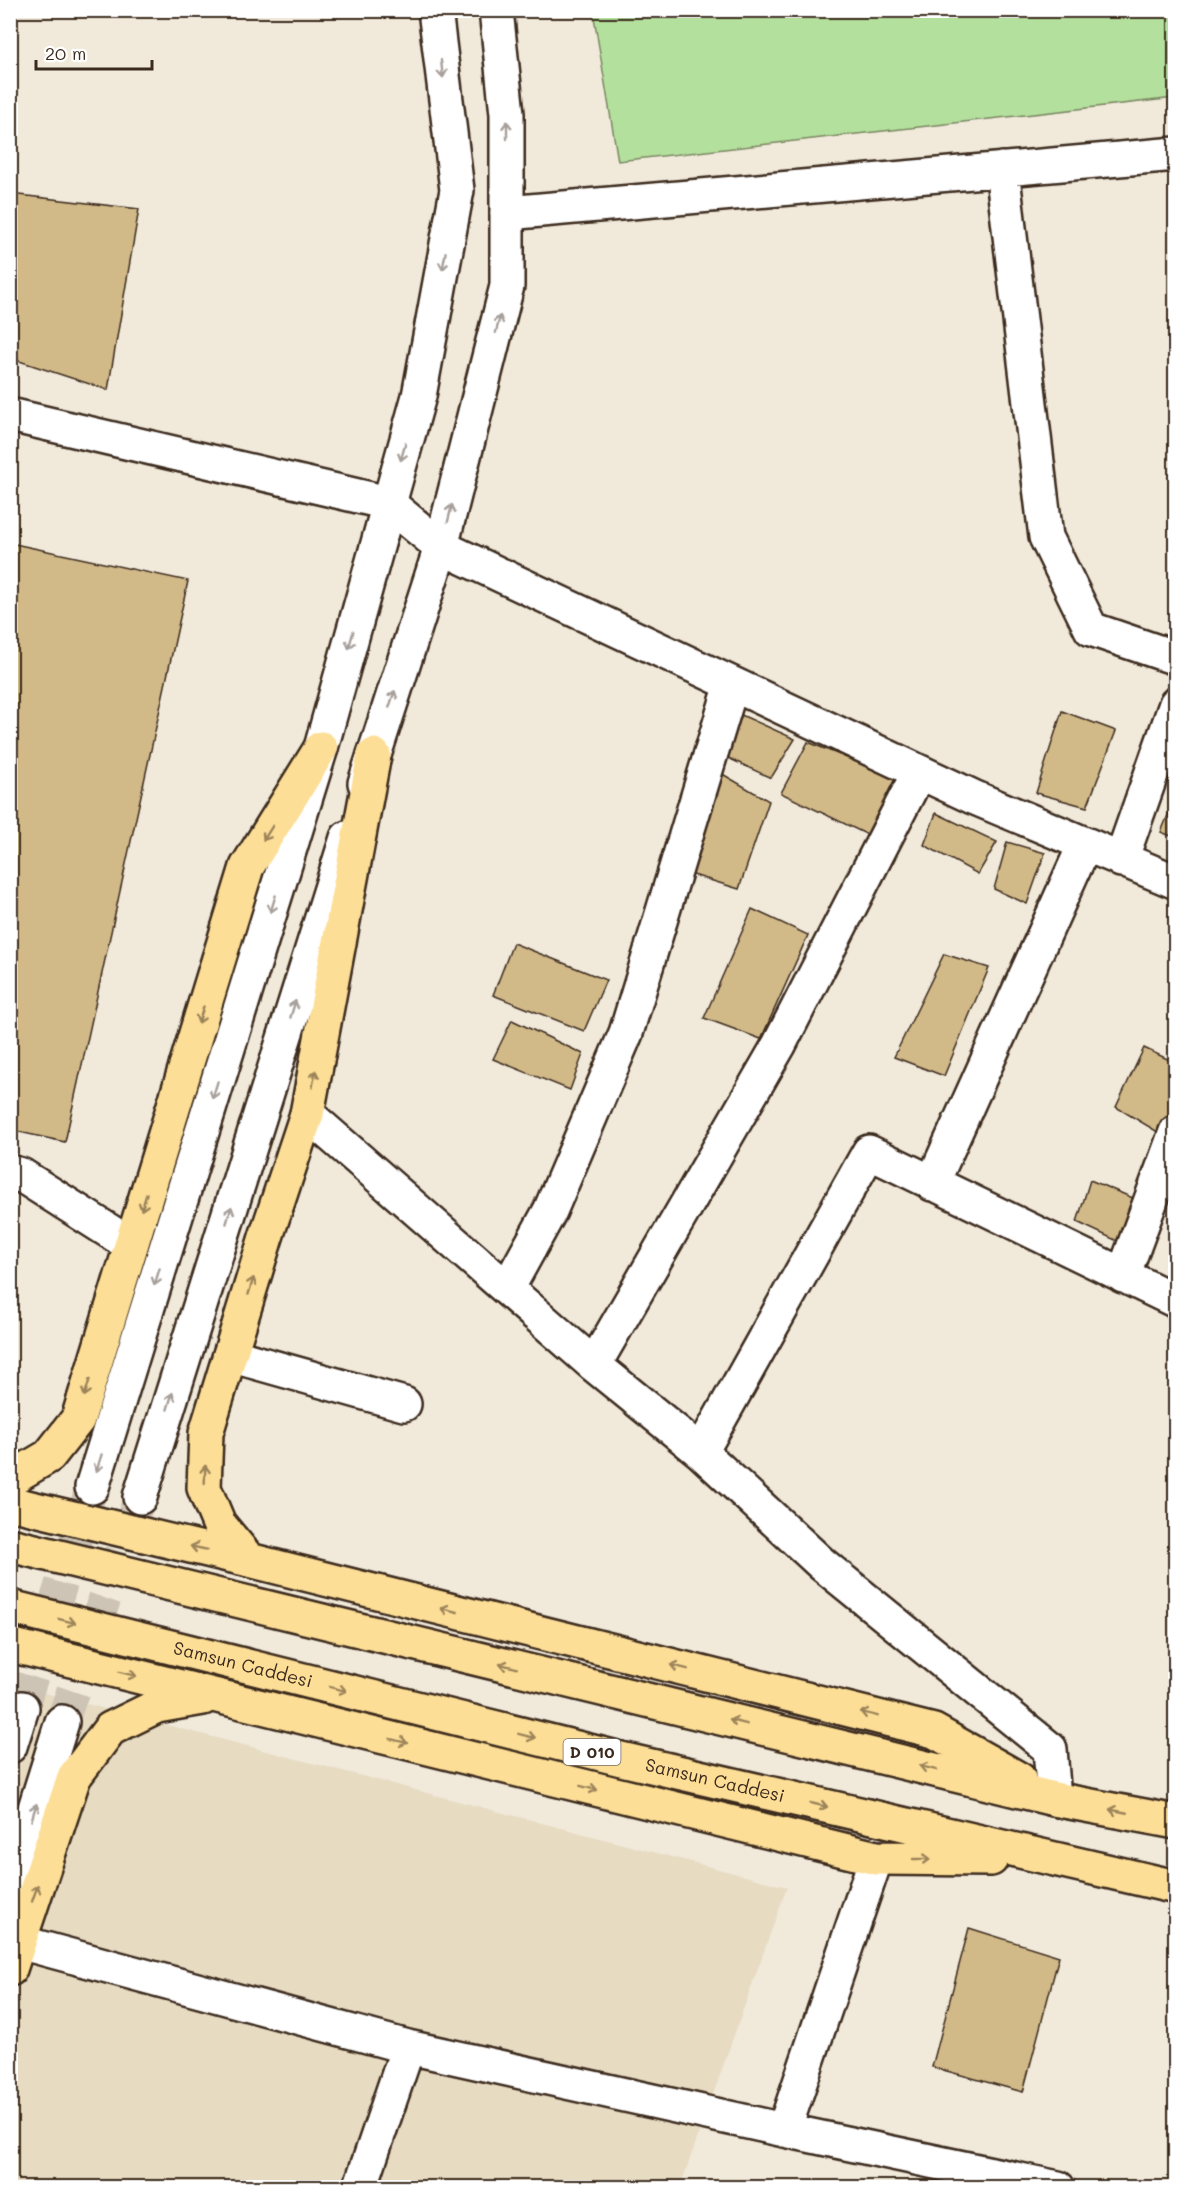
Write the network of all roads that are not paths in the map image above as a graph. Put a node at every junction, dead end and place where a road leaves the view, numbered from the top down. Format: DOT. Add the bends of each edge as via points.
graph roads {
  1 [pos="435,10"];
  2 [pos="496,10"];
  3 [pos="1176,154"];
  4 [pos="1002,169"];
  5 [pos="507,213"];
  6 [pos="10,415"];
  7 [pos="388,503"];
  8 [pos="441,547"];
  9 [pos="1176,658"];
  10 [pos="732,684"];
  11 [pos="1176,704"];
  12 [pos="321,748"];
  13 [pos="374,754"];
  14 [pos="919,772"];
  15 [pos="1085,844"];
  16 [pos="1121,860"];
  17 [pos="1176,882"];
  18 [pos="307,1114"];
  19 [pos="1176,1132"];
  20 [pos="10,1172"];
  21 [pos="932,1184"];
  22 [pos="131,1245"];
  23 [pos="1123,1276"];
  24 [pos="507,1289"];
  25 [pos="1176,1301"];
  26 [pos="230,1355"];
  27 [pos="594,1365"];
  28 [pos="404,1404"];
  29 [pos="701,1452"];
  30 [pos="10,1479"];
  31 [pos="92,1487"];
  32 [pos="140,1497"];
  33 [pos="10,1503"];
  34 [pos="10,1545"];
  35 [pos="249,1560"];
  36 [pos="10,1607"];
  37 [pos="10,1645"];
  38 [pos="217,1696"];
  39 [pos="22,1708"];
  40 [pos="62,1722"];
  41 [pos="10,1746"];
  42 [pos="1054,1799"];
  43 [pos="1176,1822"];
  44 [pos="876,1858"];
  45 [pos="1053,1859"];
  46 [pos="1176,1887"];
  47 [pos="10,1888"];
  48 [pos="14,1955"];
  49 [pos="408,2046"];
  50 [pos="783,2130"];
  51 [pos="1020,2183"];
  52 [pos="360,2187"];
  53 [pos="1058,2187"];
  1 -- 7 [label="street, one-way" via="457,190 419,396"];
  5 -- 2 [label="street, one-way" via="507,114"];
  3 -- 4 [label="street"];
  4 -- 5 [label="street"];
  4 -- 9 [label="street" via="1046,537 1091,629"];
  8 -- 5 [label="street, one-way" via="507,286"];
  6 -- 7 [label="street"];
  7 -- 8 [label="street"];
  7 -- 12 [label="street, one-way"];
  8 -- 10 [label="street"];
  13 -- 8 [label="street, one-way"];
  10 -- 14 [label="street"];
  10 -- 24 [label="street" via="626,1033 550,1211"];
  11 -- 16 [label="street"];
  12 -- 22 [label="highway, one-way" via="247,867"];
  12 -- 31 [label="street, one-way"];
  18 -- 13 [label="highway, one-way"];
  32 -- 13 [label="street, one-way"];
  14 -- 15 [label="street"];
  14 -- 27 [label="street" via="779,1045"];
  15 -- 16 [label="street"];
  15 -- 21 [label="street"];
  16 -- 17 [label="street"];
  18 -- 24 [label="street"];
  26 -- 18 [label="highway, one-way"];
  19 -- 23 [label="street"];
  20 -- 22 [label="street" via="21,1175"];
  21 -- 23 [label="street"];
  21 -- 29 [label="street" via="869,1152"];
  22 -- 30 [label="highway, one-way" via="78,1419 49,1456"];
  23 -- 25 [label="street"];
  24 -- 27 [label="street"];
  26 -- 28 [label="street"];
  35 -- 26 [label="highway, one-way" via="219,1524 204,1488 206,1433"];
  27 -- 29 [label="street"];
  29 -- 42 [label="street" via="822,1564 1050,1749"];
  35 -- 33 [label="highway, one-way"];
  42 -- 34 [label="highway, one-way"];
  42 -- 35 [label="highway, one-way" via="934,1731"];
  36 -- 45 [label="highway, Samsun Caddesi / D 010, one-way" via="621,1759"];
  37 -- 38 [label="highway, one-way"];
  38 -- 44 [label="highway, one-way"];
  48 -- 38 [label="highway, one-way" via="74,1778 110,1729 157,1706"];
  39 -- 41 [label="street"];
  47 -- 40 [label="street, one-way"];
  43 -- 42 [label="highway, one-way"];
  44 -- 45 [label="highway, one-way"];
  44 -- 50 [label="street"];
  45 -- 46 [label="highway, Samsun Caddesi / D 010"];
  48 -- 49 [label="street"];
  49 -- 50 [label="street"];
  49 -- 52 [label="street"];
  50 -- 51 [label="street"];
  51 -- 53 [label="street"];
}
